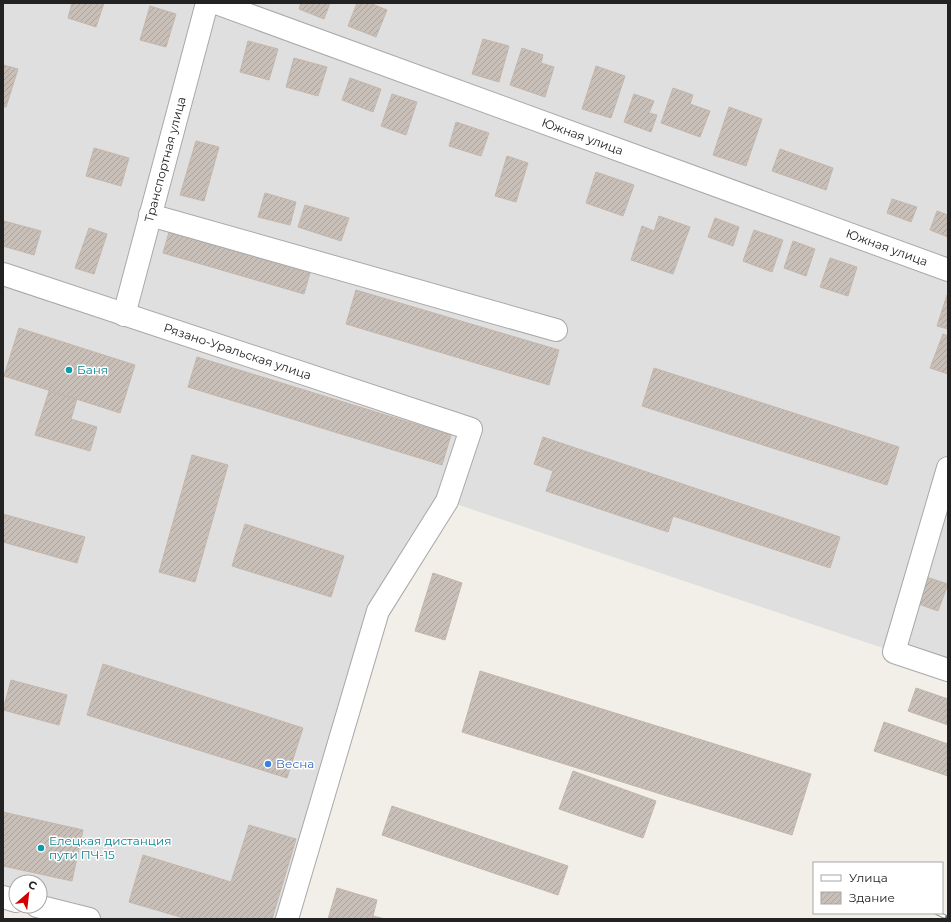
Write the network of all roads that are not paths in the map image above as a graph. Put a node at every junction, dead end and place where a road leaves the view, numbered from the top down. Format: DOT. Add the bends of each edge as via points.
graph roads {
  1 [pos="207,3"];
  2 [pos="216,3"];
  3 [pos="150,215"];
  4 [pos="948,270"];
  5 [pos="3,274"];
  6 [pos="124,315"];
  7 [pos="556,330"];
  8 [pos="948,468"];
  9 [pos="948,670"];
  10 [pos="48,909"];
  11 [pos="89,919"];
  12 [pos="287,919"];
  1 -- 3 [label="street, Транспортная улица"];
  2 -- 4 [label="street, Южная улица"];
  3 -- 6 [label="street, Транспортная улица"];
  3 -- 7 [label="street"];
  5 -- 6 [label="street, Рязано-Уральская улица"];
  6 -- 12 [label="street, Рязано-Уральская улица" via="471,429 447,501 378,611"];
  8 -- 9 [label="street" via="894,652"];
  10 -- 11 [label="street"];
}
